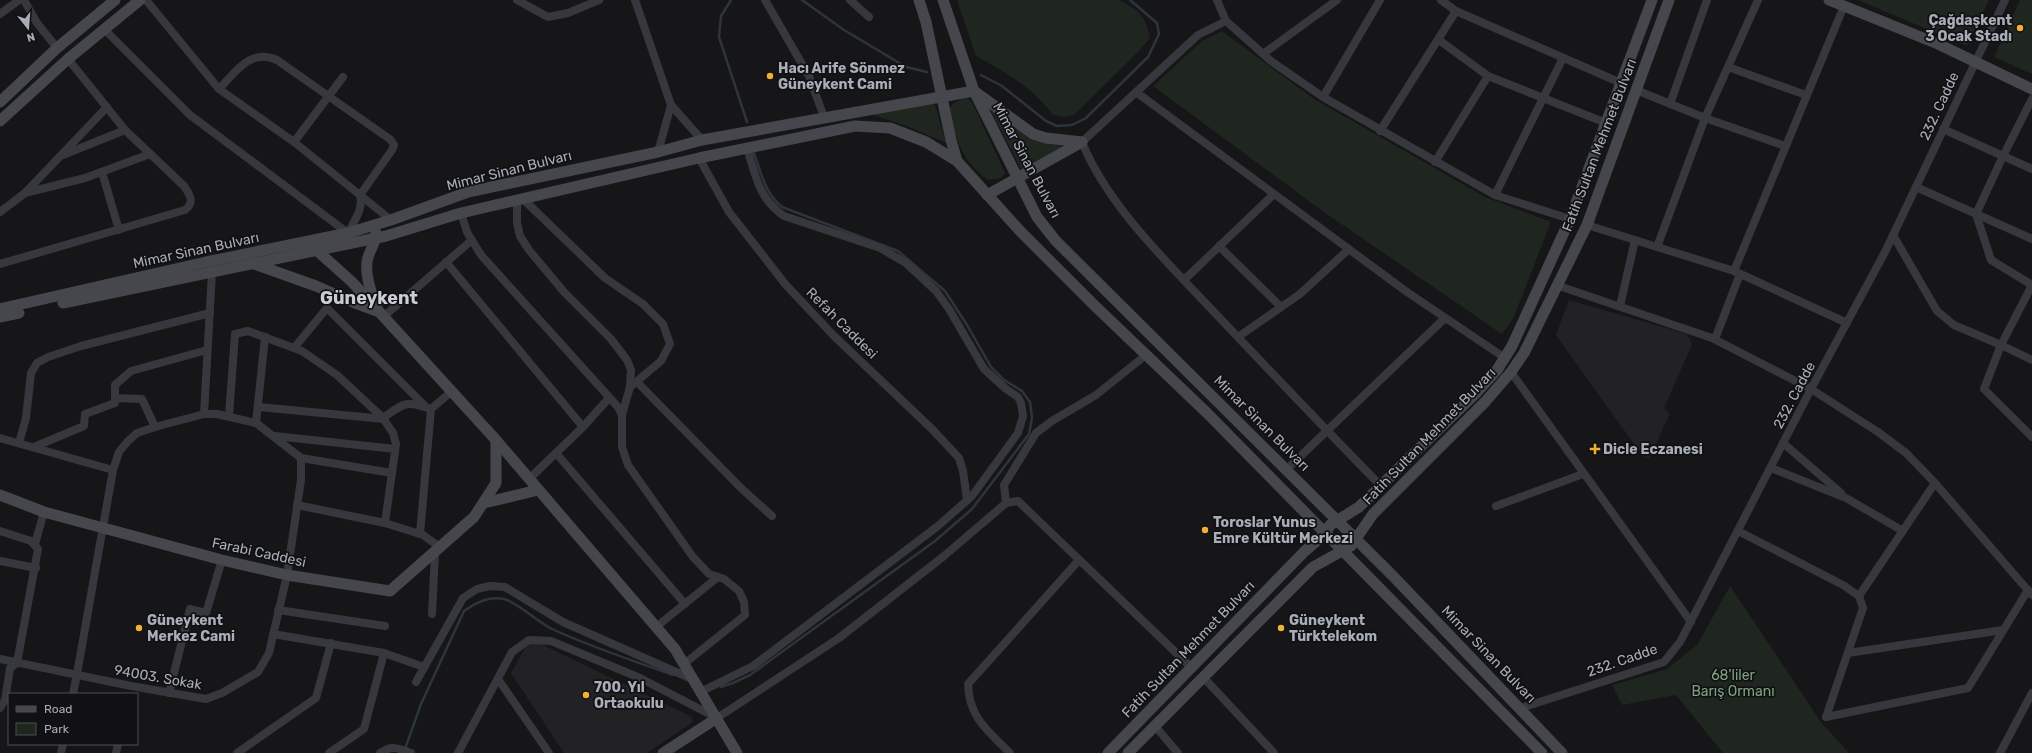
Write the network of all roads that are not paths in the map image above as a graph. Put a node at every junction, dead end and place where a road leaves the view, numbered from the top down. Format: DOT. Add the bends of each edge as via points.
graph roads {
  1 [pos="19,0"];
  2 [pos="24,0"];
  3 [pos="115,0"];
  4 [pos="140,0"];
  5 [pos="146,0"];
  6 [pos="517,0"];
  7 [pos="599,0"];
  8 [pos="635,0"];
  9 [pos="765,0"];
  10 [pos="850,0"];
  11 [pos="919,0"];
  12 [pos="943,0"];
  13 [pos="1217,0"];
  14 [pos="1337,0"];
  15 [pos="1380,0"];
  16 [pos="1441,0"];
  17 [pos="1652,0"];
  18 [pos="1670,0"];
  19 [pos="1707,0"];
  20 [pos="1758,0"];
  21 [pos="1829,0"];
  22 [pos="2005,0"];
  23 [pos="1453,6"];
  24 [pos="1844,6"];
  25 [pos="0,14"];
  26 [pos="869,17"];
  27 [pos="1226,21"];
  28 [pos="104,29"];
  29 [pos="1439,40"];
  30 [pos="57,48"];
  31 [pos="1263,54"];
  32 [pos="1563,58"];
  33 [pos="68,59"];
  34 [pos="1975,61"];
  35 [pos="1728,67"];
  36 [pos="1488,76"];
  37 [pos="343,77"];
  38 [pos="1621,83"];
  39 [pos="219,89"];
  40 [pos="2032,89"];
  41 [pos="1636,90"];
  42 [pos="974,91"];
  43 [pos="1136,92"];
  44 [pos="1806,95"];
  45 [pos="328,96"];
  46 [pos="942,97"];
  47 [pos="1323,97"];
  48 [pos="1543,98"];
  49 [pos="2032,99"];
  50 [pos="0,102"];
  51 [pos="1670,104"];
  52 [pos="671,105"];
  53 [pos="107,107"];
  54 [pos="824,117"];
  55 [pos="1706,118"];
  56 [pos="0,121"];
  57 [pos="1606,123"];
  58 [pos="1943,129"];
  59 [pos="125,130"];
  60 [pos="1380,131"];
  61 [pos="702,140"];
  62 [pos="294,142"];
  63 [pos="1082,142"];
  64 [pos="1785,146"];
  65 [pos="747,148"];
  66 [pos="658,152"];
  67 [pos="150,154"];
  68 [pos="2003,156"];
  69 [pos="59,157"];
  70 [pos="699,158"];
  71 [pos="957,160"];
  72 [pos="1436,162"];
  73 [pos="2032,169"];
  74 [pos="102,172"];
  75 [pos="1017,179"];
  76 [pos="1916,187"];
  77 [pos="25,193"];
  78 [pos="1274,194"];
  79 [pos="360,195"];
  80 [pos="987,195"];
  81 [pos="1495,195"];
  82 [pos="520,200"];
  83 [pos="0,212"];
  84 [pos="461,213"];
  85 [pos="1976,214"];
  86 [pos="1570,219"];
  87 [pos="391,220"];
  88 [pos="377,225"];
  89 [pos="1587,225"];
  90 [pos="119,230"];
  91 [pos="348,234"];
  92 [pos="1893,235"];
  93 [pos="376,238"];
  94 [pos="2032,239"];
  95 [pos="472,240"];
  96 [pos="1635,240"];
  97 [pos="307,242"];
  98 [pos="343,245"];
  99 [pos="1220,246"];
  100 [pos="1657,247"];
  101 [pos="1349,249"];
  102 [pos="318,251"];
  103 [pos="446,262"];
  104 [pos="0,264"];
  105 [pos="254,264"];
  106 [pos="212,272"];
  107 [pos="1737,273"];
  108 [pos="1184,280"];
  109 [pos="1556,285"];
  110 [pos="2032,285"];
  111 [pos="1620,306"];
  112 [pos="1281,307"];
  113 [pos="0,309"];
  114 [pos="210,312"];
  115 [pos="380,314"];
  116 [pos="0,317"];
  117 [pos="1445,318"];
  118 [pos="1847,323"];
  119 [pos="265,337"];
  120 [pos="1238,337"];
  121 [pos="1715,339"];
  122 [pos="2001,345"];
  123 [pos="294,348"];
  124 [pos="207,350"];
  125 [pos="1146,355"];
  126 [pos="1505,358"];
  127 [pos="2032,360"];
  128 [pos="1511,372"];
  129 [pos="637,382"];
  130 [pos="630,387"];
  131 [pos="1811,389"];
  132 [pos="451,392"];
  133 [pos="115,398"];
  134 [pos="609,398"];
  135 [pos="259,407"];
  136 [pos="428,408"];
  137 [pos="204,414"];
  138 [pos="622,415"];
  139 [pos="229,416"];
  140 [pos="384,419"];
  141 [pos="256,423"];
  142 [pos="155,427"];
  143 [pos="583,427"];
  144 [pos="1327,431"];
  145 [pos="273,436"];
  146 [pos="2032,437"];
  147 [pos="0,438"];
  148 [pos="496,440"];
  149 [pos="19,443"];
  150 [pos="1783,443"];
  151 [pos="34,447"];
  152 [pos="395,449"];
  153 [pos="556,453"];
  154 [pos="301,458"];
  155 [pos="1771,468"];
  156 [pos="1287,469"];
  157 [pos="113,470"];
  158 [pos="392,473"];
  159 [pos="1583,474"];
  160 [pos="529,479"];
  161 [pos="1935,483"];
  162 [pos="1381,486"];
  163 [pos="538,490"];
  164 [pos="0,496"];
  165 [pos="1846,498"];
  166 [pos="967,500"];
  167 [pos="484,503"];
  168 [pos="1006,503"];
  169 [pos="297,505"];
  170 [pos="1496,506"];
  171 [pos="44,512"];
  172 [pos="772,516"];
  173 [pos="1339,521"];
  174 [pos="385,523"];
  175 [pos="104,528"];
  176 [pos="0,531"];
  177 [pos="1738,531"];
  178 [pos="1903,531"];
  179 [pos="420,534"];
  180 [pos="1325,534"];
  181 [pos="1356,538"];
  182 [pos="36,544"];
  183 [pos="438,550"];
  184 [pos="1344,551"];
  185 [pos="222,560"];
  186 [pos="1079,560"];
  187 [pos="0,561"];
  188 [pos="36,568"];
  189 [pos="287,575"];
  190 [pos="718,577"];
  191 [pos="2030,593"];
  192 [pos="1859,596"];
  193 [pos="685,604"];
  194 [pos="278,610"];
  195 [pos="432,614"];
  196 [pos="1691,622"];
  197 [pos="385,626"];
  198 [pos="656,627"];
  199 [pos="2003,630"];
  200 [pos="273,634"];
  201 [pos="332,643"];
  202 [pos="384,653"];
  203 [pos="1848,653"];
  204 [pos="0,659"];
  205 [pos="17,663"];
  206 [pos="684,664"];
  207 [pos="421,666"];
  208 [pos="1192,668"];
  209 [pos="77,674"];
  210 [pos="1203,677"];
  211 [pos="498,679"];
  212 [pos="692,679"];
  213 [pos="416,682"];
  214 [pos="130,690"];
  215 [pos="700,692"];
  216 [pos="73,693"];
  217 [pos="169,693"];
  218 [pos="2032,694"];
  219 [pos="0,708"];
  220 [pos="1520,708"];
  221 [pos="717,718"];
  222 [pos="1155,726"];
  223 [pos="237,753"];
  224 [pos="330,753"];
  225 [pos="380,753"];
  226 [pos="410,753"];
  227 [pos="458,753"];
  228 [pos="549,753"];
  229 [pos="663,753"];
  230 [pos="737,753"];
  231 [pos="1010,753"];
  232 [pos="1108,753"];
  233 [pos="1128,753"];
  234 [pos="1178,753"];
  235 [pos="1274,753"];
  236 [pos="1542,753"];
  237 [pos="1562,753"];
  238 [pos="2000,753"];
  1 -- 25 [label="street"];
  2 -- 30 [label="street" via="37,23"];
  3 -- 30 [label="main road"];
  4 -- 28 [label="main road"];
  5 -- 39 [label="street"];
  6 -- 7 [label="street" via="548,18"];
  8 -- 52 [label="street"];
  9 -- 54 [label="street" via="809,76"];
  10 -- 26 [label="street"];
  11 -- 46 [label="main road"];
  12 -- 42 [label="main road, Mimar Sinan Bulvarı"];
  13 -- 27 [label="street"];
  14 -- 31 [label="street"];
  15 -- 47 [label="street"];
  16 -- 23 [label="street"];
  17 -- 38 [label="main road, Fatih Sultan Mehmet Bulvarı"];
  18 -- 41 [label="main road, Fatih Sultan Mehmet Bulvarı"];
  19 -- 51 [label="street"];
  20 -- 35 [label="street"];
  21 -- 24 [label="main road"];
  22 -- 34 [label="street, 232. Cadde"];
  23 -- 29 [label="street"];
  23 -- 32 [label="street"];
  24 -- 34 [label="main road"];
  24 -- 44 [label="street"];
  27 -- 31 [label="street"];
  27 -- 43 [label="street" via="1198,35"];
  28 -- 33 [label="main road"];
  28 -- 91 [label="street" via="190,115"];
  29 -- 36 [label="street"];
  29 -- 60 [label="street"];
  30 -- 50 [label="main road"];
  31 -- 47 [label="street"];
  32 -- 38 [label="street"];
  32 -- 48 [label="street"];
  33 -- 53 [label="street"];
  33 -- 56 [label="main road"];
  34 -- 40 [label="main road"];
  34 -- 58 [label="street, 232. Cadde"];
  35 -- 44 [label="street"];
  35 -- 55 [label="street"];
  36 -- 48 [label="street"];
  36 -- 72 [label="street"];
  37 -- 45 [label="street"];
  38 -- 57 [label="main road, Fatih Sultan Mehmet Bulvarı"];
  39 -- 45 [label="street" via="247,60 268,56"];
  39 -- 62 [label="street"];
  41 -- 51 [label="street"];
  41 -- 89 [label="main road, Fatih Sultan Mehmet Bulvarı"];
  42 -- 46 [label="main road"];
  42 -- 63 [label="main road" via="1033,134"];
  42 -- 75 [label="main road, Mimar Sinan Bulvarı"];
  43 -- 63 [label="street"];
  43 -- 78 [label="street"];
  44 -- 64 [label="street"];
  45 -- 62 [label="street"];
  45 -- 79 [label="street" via="391,140 394,145"];
  46 -- 54 [label="main road, Mimar Sinan Bulvarı"];
  46 -- 71 [label="main road, Mimar Sinan Bulvarı"];
  47 -- 60 [label="street"];
  48 -- 57 [label="street"];
  48 -- 81 [label="street"];
  49 -- 68 [label="street"];
  51 -- 55 [label="street"];
  52 -- 61 [label="street"];
  52 -- 66 [label="street"];
  53 -- 59 [label="street"];
  53 -- 69 [label="street"];
  54 -- 61 [label="main road, Mimar Sinan Bulvarı"];
  55 -- 64 [label="street"];
  55 -- 100 [label="street"];
  57 -- 86 [label="main road, Fatih Sultan Mehmet Bulvarı"];
  58 -- 68 [label="street"];
  58 -- 76 [label="street, 232. Cadde"];
  59 -- 67 [label="street"];
  59 -- 69 [label="street"];
  60 -- 72 [label="street"];
  61 -- 66 [label="main road, Mimar Sinan Bulvarı"];
  62 -- 79 [label="street"];
  63 -- 75 [label="main road"];
  63 -- 108 [label="street" via="1091,164 1109,192"];
  64 -- 107 [label="street"];
  65 -- 70 [label="main road, Mimar Sinan Bulvarı"];
  65 -- 71 [label="main road, Mimar Sinan Bulvarı" via="855,126 890,128 926,142"];
  65 -- 166 [label="street" via="767,203 784,216 880,248 906,263 936,290 950,309 984,369 1018,397 1023,416 1018,433"];
  66 -- 87 [label="main road, Mimar Sinan Bulvarı" via="468,192"];
  67 -- 74 [label="street"];
  67 -- 90 [label="street" via="184,186 192,201 190,206 185,210"];
  68 -- 73 [label="street"];
  68 -- 85 [label="street"];
  69 -- 77 [label="street"];
  70 -- 82 [label="main road, Mimar Sinan Bulvarı"];
  70 -- 166 [label="street, Refah Caddesi" via="729,212 786,285 834,336 959,458"];
  71 -- 80 [label="main road, Mimar Sinan Bulvarı"];
  72 -- 81 [label="street"];
  74 -- 77 [label="street"];
  74 -- 90 [label="street"];
  75 -- 80 [label="main road"];
  75 -- 156 [label="main road, Mimar Sinan Bulvarı" via="1037,217 1056,241"];
  76 -- 85 [label="street"];
  76 -- 92 [label="street, 232. Cadde"];
  77 -- 83 [label="street"];
  78 -- 99 [label="street"];
  78 -- 101 [label="street"];
  79 -- 87 [label="street"];
  79 -- 91 [label="street" via="360,212"];
  80 -- 125 [label="main road, Mimar Sinan Bulvarı"];
  81 -- 86 [label="street"];
  82 -- 84 [label="main road, Mimar Sinan Bulvarı"];
  82 -- 129 [label="street" via="605,278 643,304 663,324 670,344 661,361"];
  82 -- 130 [label="street" via="517,223 520,236 564,292 611,339 627,360 631,370"];
  84 -- 93 [label="main road, Mimar Sinan Bulvarı"];
  84 -- 95 [label="street"];
  85 -- 94 [label="street"];
  85 -- 110 [label="street" via="1991,260"];
  86 -- 126 [label="main road, Fatih Sultan Mehmet Bulvarı"];
  87 -- 88 [label="main road, Mimar Sinan Bulvarı"];
  88 -- 91 [label="main road, Mimar Sinan Bulvarı"];
  88 -- 93 [label="main road"];
  89 -- 96 [label="street"];
  89 -- 109 [label="main road, Fatih Sultan Mehmet Bulvarı"];
  90 -- 104 [label="street"];
  91 -- 97 [label="main road, Mimar Sinan Bulvarı"];
  91 -- 98 [label="street"];
  92 -- 118 [label="street, 232. Cadde"];
  92 -- 122 [label="street" via="1937,311 1954,325"];
  93 -- 98 [label="main road, Mimar Sinan Bulvarı"];
  93 -- 115 [label="main road" via="366,267"];
  95 -- 103 [label="street"];
  95 -- 134 [label="street" via="481,255"];
  96 -- 100 [label="street"];
  96 -- 111 [label="street"];
  97 -- 102 [label="main road"];
  97 -- 113 [label="main road, Mimar Sinan Bulvarı"];
  98 -- 102 [label="main road, Mimar Sinan Bulvarı"];
  99 -- 108 [label="street"];
  99 -- 112 [label="street"];
  100 -- 107 [label="street"];
  101 -- 112 [label="street" via="1300,294"];
  101 -- 117 [label="street"];
  102 -- 105 [label="main road, Mimar Sinan Bulvarı"];
  102 -- 115 [label="main road" via="352,282"];
  103 -- 115 [label="street"];
  103 -- 143 [label="street"];
  105 -- 106 [label="main road, Mimar Sinan Bulvarı"];
  105 -- 115 [label="main road" via="316,286"];
  106 -- 114 [label="street"];
  106 -- 116 [label="main road, Mimar Sinan Bulvarı"];
  107 -- 118 [label="street"];
  107 -- 121 [label="street"];
  108 -- 120 [label="street"];
  109 -- 111 [label="street"];
  109 -- 128 [label="main road, Fatih Sultan Mehmet Bulvarı" via="1524,353"];
  110 -- 122 [label="street"];
  111 -- 121 [label="street"];
  112 -- 120 [label="street"];
  114 -- 124 [label="street"];
  114 -- 149 [label="street" via="82,346 37,363 30,373 26,418"];
  115 -- 132 [label="main road"];
  117 -- 126 [label="street"];
  117 -- 144 [label="street"];
  118 -- 131 [label="street, 232. Cadde"];
  119 -- 123 [label="street"];
  119 -- 135 [label="street"];
  119 -- 139 [label="street" via="248,331 235,334"];
  120 -- 144 [label="street"];
  121 -- 131 [label="street"];
  122 -- 127 [label="street"];
  122 -- 146 [label="street" via="1984,389"];
  123 -- 136 [label="street" via="327,308"];
  123 -- 140 [label="street" via="337,375"];
  124 -- 133 [label="street" via="131,372 115,385"];
  124 -- 137 [label="street"];
  125 -- 168 [label="street" via="1096,395 1036,433 1004,485"];
  125 -- 180 [label="main road, Mimar Sinan Bulvarı" via="1208,413"];
  126 -- 162 [label="main road, Fatih Sultan Mehmet Bulvarı" via="1476,393"];
  128 -- 159 [label="street"];
  128 -- 181 [label="main road, Fatih Sultan Mehmet Bulvarı" via="1485,402 1373,514"];
  129 -- 130 [label="street"];
  129 -- 172 [label="street"];
  130 -- 138 [label="street"];
  131 -- 150 [label="street, 232. Cadde"];
  131 -- 161 [label="street" via="1906,453"];
  132 -- 136 [label="street"];
  132 -- 148 [label="main road"];
  133 -- 142 [label="street" via="142,399"];
  133 -- 151 [label="street" via="115,403 85,414 84,426"];
  134 -- 138 [label="street"];
  134 -- 143 [label="street"];
  135 -- 140 [label="street"];
  135 -- 141 [label="street"];
  136 -- 140 [label="street" via="410,403 402,405"];
  136 -- 179 [label="street"];
  137 -- 139 [label="street"];
  137 -- 142 [label="street"];
  138 -- 190 [label="street" via="622,447 628,465 693,557 709,574"];
  139 -- 141 [label="street"];
  140 -- 152 [label="street" via="393,433"];
  141 -- 145 [label="street"];
  142 -- 157 [label="street" via="137,433 128,441 119,452"];
  143 -- 153 [label="street"];
  144 -- 156 [label="street"];
  144 -- 162 [label="street"];
  145 -- 152 [label="street"];
  145 -- 154 [label="street"];
  147 -- 149 [label="street"];
  148 -- 160 [label="main road"];
  148 -- 167 [label="main road, Farabi Caddesi" via="496,483"];
  149 -- 151 [label="street"];
  150 -- 155 [label="street, 232. Cadde"];
  150 -- 165 [label="street"];
  151 -- 157 [label="street"];
  152 -- 158 [label="street"];
  153 -- 160 [label="street"];
  153 -- 193 [label="street"];
  154 -- 158 [label="street"];
  154 -- 169 [label="street, 94003. Sokak"];
  155 -- 165 [label="street"];
  155 -- 177 [label="street, 232. Cadde"];
  156 -- 173 [label="main road, Mimar Sinan Bulvarı"];
  157 -- 175 [label="street"];
  158 -- 174 [label="street"];
  159 -- 170 [label="street"];
  159 -- 196 [label="street"];
  160 -- 163 [label="main road"];
  161 -- 178 [label="street"];
  161 -- 191 [label="street"];
  162 -- 173 [label="main road, Fatih Sultan Mehmet Bulvarı" via="1359,507"];
  163 -- 167 [label="main road"];
  163 -- 198 [label="main road"];
  164 -- 171 [label="main road, Farabi Caddesi"];
  165 -- 178 [label="street"];
  166 -- 215 [label="street" via="938,526 753,666"];
  167 -- 183 [label="main road, Farabi Caddesi" via="474,517"];
  168 -- 186 [label="street" via="1018,501"];
  168 -- 221 [label="street" via="944,556 839,638"];
  169 -- 174 [label="street"];
  169 -- 189 [label="street, 94003. Sokak"];
  171 -- 175 [label="main road, Farabi Caddesi"];
  171 -- 182 [label="street"];
  173 -- 180 [label="main road, Fatih Sultan Mehmet Bulvarı" via="1330,525"];
  173 -- 181 [label="main road, Mimar Sinan Bulvarı"];
  174 -- 179 [label="street"];
  175 -- 185 [label="main road, Farabi Caddesi"];
  175 -- 209 [label="street"];
  176 -- 182 [label="street"];
  177 -- 192 [label="street" via="1843,585"];
  177 -- 196 [label="street, 232. Cadde"];
  178 -- 192 [label="street"];
  179 -- 183 [label="street"];
  180 -- 184 [label="main road, Mimar Sinan Bulvarı"];
  180 -- 208 [label="main road, Fatih Sultan Mehmet Bulvarı" via="1305,551"];
  181 -- 184 [label="main road, Fatih Sultan Mehmet Bulvarı"];
  181 -- 220 [label="main road, Mimar Sinan Bulvarı"];
  182 -- 188 [label="street"];
  183 -- 189 [label="main road, Farabi Caddesi" via="390,591"];
  183 -- 195 [label="street"];
  184 -- 210 [label="main road" via="1313,567"];
  184 -- 236 [label="main road, Mimar Sinan Bulvarı"];
  185 -- 189 [label="main road, Farabi Caddesi"];
  185 -- 217 [label="street" via="206,613 190,609"];
  186 -- 208 [label="street"];
  186 -- 231 [label="street" via="968,684 974,714"];
  187 -- 188 [label="street"];
  188 -- 205 [label="street"];
  189 -- 194 [label="street, 94003. Sokak"];
  190 -- 193 [label="street"];
  190 -- 206 [label="street" via="739,592 744,602 745,615"];
  191 -- 199 [label="street"];
  192 -- 203 [label="street" via="1862,608"];
  193 -- 198 [label="street"];
  194 -- 197 [label="street"];
  194 -- 200 [label="street, 94003. Sokak"];
  196 -- 220 [label="street, 232. Cadde" via="1680,642 1664,662"];
  198 -- 206 [label="main road"];
  199 -- 203 [label="street"];
  199 -- 203 [label="street" via="1968,688 1826,717"];
  200 -- 201 [label="street"];
  200 -- 217 [label="street, 94003. Sokak" via="269,653 258,672 222,693 206,699"];
  201 -- 202 [label="street"];
  201 -- 223 [label="street" via="316,698"];
  202 -- 207 [label="street"];
  202 -- 224 [label="street" via="364,729"];
  204 -- 205 [label="street, 94003. Sokak"];
  205 -- 209 [label="street, 94003. Sokak"];
  205 -- 219 [label="street" via="10,668 5,700"];
  206 -- 212 [label="main road"];
  208 -- 232 [label="main road, Fatih Sultan Mehmet Bulvarı"];
  209 -- 214 [label="street, 94003. Sokak"];
  209 -- 216 [label="street"];
  210 -- 222 [label="main road"];
  210 -- 235 [label="street"];
  211 -- 221 [label="street" via="512,652 529,640 551,641 640,678"];
  211 -- 227 [label="street"];
  211 -- 228 [label="street"];
  212 -- 213 [label="street" via="563,622 505,588 490,586 477,589 463,598"];
  212 -- 215 [label="main road"];
  214 -- 217 [label="street, 94003. Sokak"];
  215 -- 221 [label="main road"];
  218 -- 238 [label="street"];
  220 -- 237 [label="main road, Mimar Sinan Bulvarı"];
  221 -- 229 [label="main road"];
  221 -- 230 [label="main road"];
  222 -- 233 [label="main road"];
  222 -- 234 [label="street"];
  225 -- 226 [label="street" via="387,748 399,748"];
}
